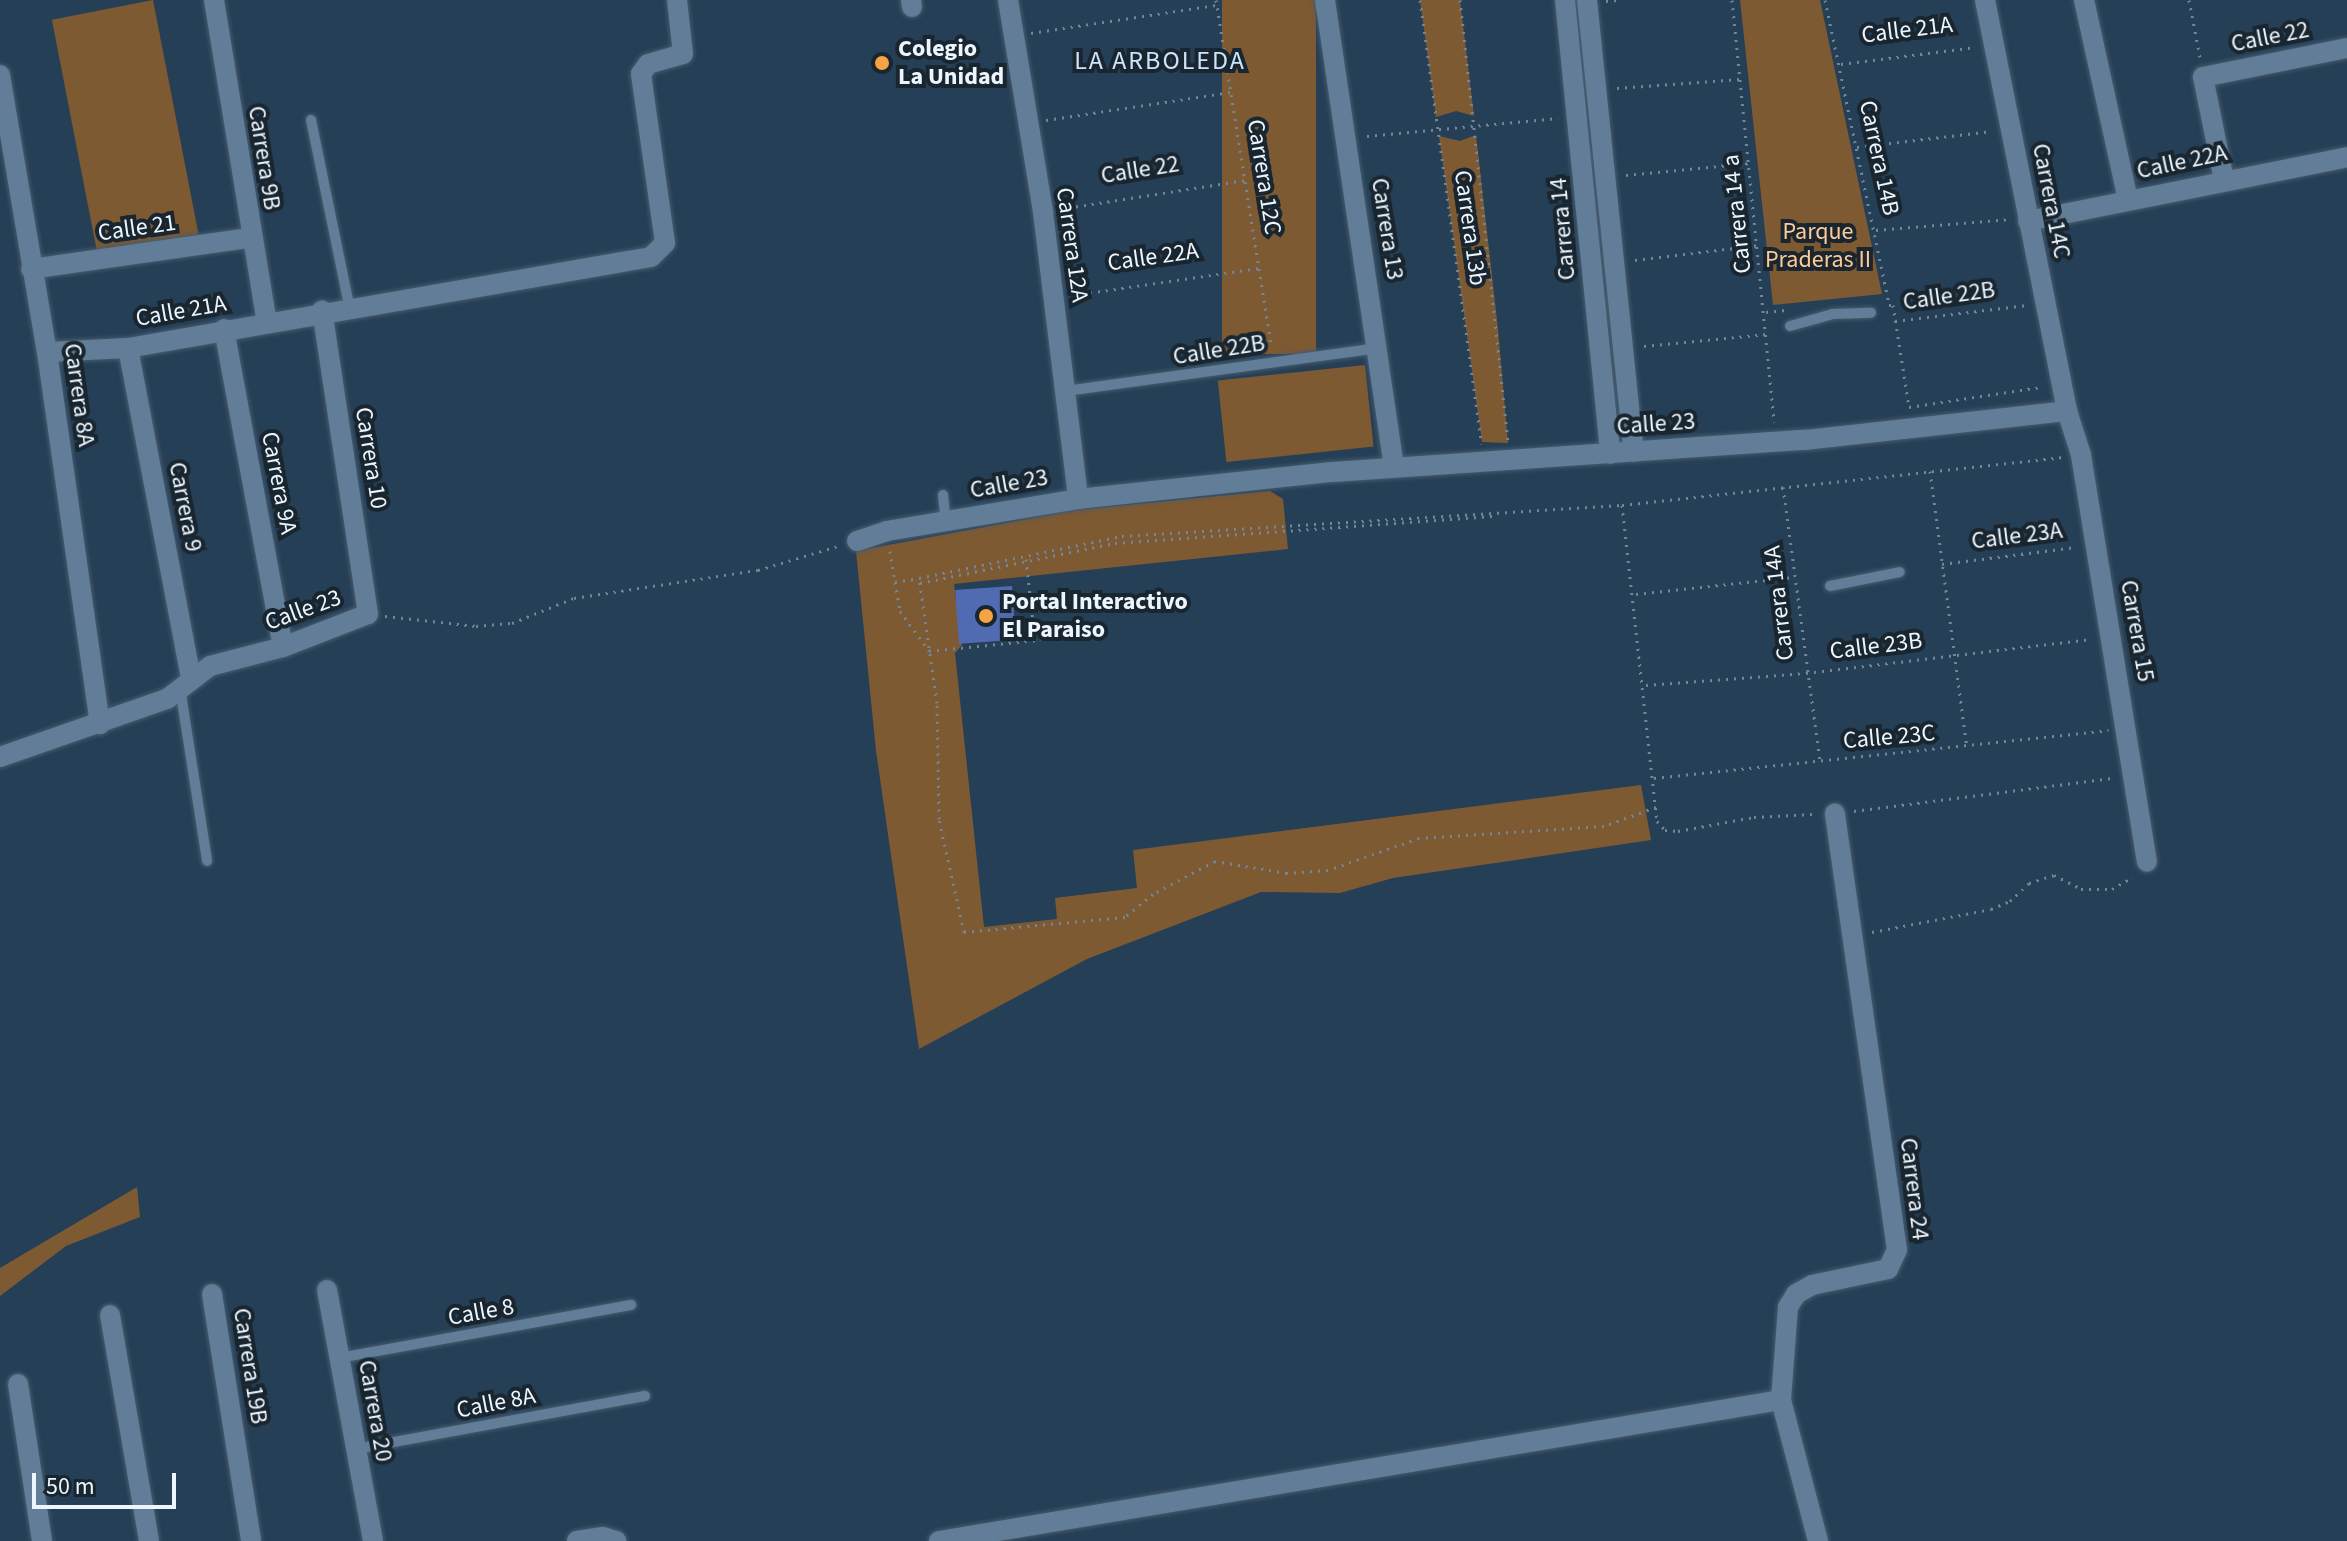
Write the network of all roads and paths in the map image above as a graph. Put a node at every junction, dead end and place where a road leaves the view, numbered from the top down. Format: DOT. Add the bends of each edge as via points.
graph roads {
  1 [pos="214,0"];
  2 [pos="677,0"];
  3 [pos="1008,0"];
  4 [pos="1325,0"];
  5 [pos="1420,0"];
  6 [pos="1460,0"];
  7 [pos="1565,0"];
  8 [pos="1618,0"];
  9 [pos="1732,0"];
  10 [pos="1825,0"];
  11 [pos="1985,0"];
  12 [pos="2084,0"];
  13 [pos="2189,0"];
  14 [pos="1595,1"];
  15 [pos="1217,2"];
  16 [pos="1605,16"];
  17 [pos="1014,36"];
  18 [pos="1980,47"];
  19 [pos="2347,48"];
  20 [pos="1840,64"];
  21 [pos="0,75"];
  22 [pos="2203,77"];
  23 [pos="1741,79"];
  24 [pos="1610,89"];
  25 [pos="1232,92"];
  26 [pos="1578,116"];
  27 [pos="311,120"];
  28 [pos="1027,123"];
  29 [pos="1475,124"];
  30 [pos="1437,127"];
  31 [pos="1992,131"];
  32 [pos="1347,139"];
  33 [pos="1856,147"];
  34 [pos="2347,157"];
  35 [pos="1750,163"];
  36 [pos="1619,176"];
  37 [pos="1246,180"];
  38 [pos="2224,180"];
  39 [pos="2128,200"];
  40 [pos="1043,212"];
  41 [pos="2020,220"];
  42 [pos="1876,230"];
  43 [pos="250,238"];
  44 [pos="1759,245"];
  45 [pos="1626,261"];
  46 [pos="1260,268"];
  47 [pos="31,269"];
  48 [pos="1054,298"];
  49 [pos="2044,303"];
  50 [pos="349,305"];
  51 [pos="322,310"];
  52 [pos="1871,313"];
  53 [pos="1895,321"];
  54 [pos="267,323"];
  55 [pos="1790,326"];
  56 [pos="224,329"];
  57 [pos="1767,334"];
  58 [pos="1635,347"];
  59 [pos="128,348"];
  60 [pos="1379,348"];
  61 [pos="47,352"];
  62 [pos="1274,361"];
  63 [pos="2042,389"];
  64 [pos="1065,391"];
  65 [pos="2067,411"];
  66 [pos="1774,426"];
  67 [pos="1634,452"];
  68 [pos="1610,454"];
  69 [pos="2081,455"];
  70 [pos="1484,460"];
  71 [pos="1509,460"];
  72 [pos="1394,467"];
  73 [pos="1930,471"];
  74 [pos="1783,487"];
  75 [pos="943,495"];
  76 [pos="1078,499"];
  77 [pos="1622,505"];
  78 [pos="1496,516"];
  79 [pos="946,522"];
  80 [pos="887,531"];
  81 [pos="857,541"];
  82 [pos="2096,544"];
  83 [pos="1027,561"];
  84 [pos="1942,564"];
  85 [pos="1900,572"];
  86 [pos="1794,577"];
  87 [pos="920,581"];
  88 [pos="895,582"];
  89 [pos="1830,586"];
  90 [pos="1636,594"];
  91 [pos="368,614"];
  92 [pos="2112,637"];
  93 [pos="283,647"];
  94 [pos="929,651"];
  95 [pos="1956,654"];
  96 [pos="1806,673"];
  97 [pos="186,683"];
  98 [pos="1645,685"];
  99 [pos="100,724"];
  100 [pos="2128,728"];
  101 [pos="1967,748"];
  102 [pos="0,757"];
  103 [pos="1820,761"];
  104 [pos="2136,775"];
  105 [pos="1652,778"];
  106 [pos="1656,807"];
  107 [pos="1835,813"];
  108 [pos="207,861"];
  109 [pos="2147,862"];
  110 [pos="1853,936"];
  111 [pos="327,1290"];
  112 [pos="212,1294"];
  113 [pos="631,1305"];
  114 [pos="110,1315"];
  115 [pos="339,1358"];
  116 [pos="18,1384"];
  117 [pos="645,1396"];
  118 [pos="1781,1400"];
  119 [pos="355,1449"];
  120 [pos="615,1539"];
  121 [pos="42,1541"];
  122 [pos="149,1541"];
  123 [pos="251,1541"];
  124 [pos="373,1541"];
  125 [pos="577,1541"];
  126 [pos="939,1541"];
  127 [pos="1818,1541"];
  1 -- 43 [label="street, Carrera 9B"];
  2 -- 50 [label="street, Calle 21A" via="683,54 648,64 641,74 665,243 660,251"];
  3 -- 17 [label="street, Carrera 12A"];
  4 -- 32 [label="street, Carrera 13"];
  5 -- 30 [label="path, Carrera 13b"];
  6 -- 29 [label="path, Carrera 13b"];
  7 -- 26 [label="street, Carrera 14"];
  8 -- 14 [label="path"];
  9 -- 23 [label="path, Carrera 14 a"];
  10 -- 20 [label="path, Carrera 14B"];
  11 -- 41 [label="street, Carrera 14C"];
  12 -- 39 [label="street"];
  13 -- 22 [label="path"];
  14 -- 16 [label="path"];
  14 -- 67 [label="street, Carrera 14"];
  15 -- 17 [label="path"];
  15 -- 25 [label="path, Carrera 12C"];
  17 -- 28 [label="street, Carrera 12A"];
  18 -- 20 [label="path, Calle 21A"];
  19 -- 22 [label="street, Calle 22"];
  20 -- 33 [label="path, Carrera 14B"];
  21 -- 47 [label="street, Carrera 8A"];
  22 -- 38 [label="street"];
  23 -- 24 [label="path"];
  23 -- 35 [label="path, Carrera 14 a"];
  25 -- 28 [label="path"];
  25 -- 37 [label="path, Carrera 12C"];
  26 -- 29 [label="path"];
  26 -- 68 [label="street, Carrera 14"];
  27 -- 50 [label="lane"];
  28 -- 40 [label="street, Carrera 12A"];
  29 -- 30 [label="path"];
  29 -- 71 [label="path, Carrera 13b"];
  30 -- 32 [label="path"];
  30 -- 70 [label="path, Carrera 13b"];
  31 -- 33 [label="path"];
  32 -- 60 [label="street, Carrera 13"];
  33 -- 42 [label="path, Carrera 14B"];
  34 -- 38 [label="street, Calle 22A"];
  35 -- 36 [label="path"];
  35 -- 44 [label="path, Carrera 14 a"];
  37 -- 40 [label="path, Calle 22"];
  37 -- 46 [label="path, Carrera 12C"];
  38 -- 39 [label="street, Calle 22A"];
  39 -- 41 [label="street, Calle 22A"];
  40 -- 48 [label="street, Carrera 12A"];
  41 -- 42 [label="path"];
  41 -- 49 [label="street, Carrera 14C"];
  42 -- 53 [label="path, Carrera 14B"];
  43 -- 47 [label="street, Calle 21"];
  43 -- 54 [label="street, Carrera 9B"];
  44 -- 45 [label="path"];
  44 -- 57 [label="path, Carrera 14 a"];
  46 -- 48 [label="path, Calle 22A"];
  46 -- 62 [label="path, Carrera 12C"];
  47 -- 61 [label="street, Carrera 8A"];
  48 -- 64 [label="street, Carrera 12A"];
  49 -- 53 [label="path, Calle 22B"];
  49 -- 65 [label="street, Carrera 14C"];
  50 -- 51 [label="street, Calle 21A"];
  51 -- 54 [label="street, Calle 21A"];
  51 -- 91 [label="street, Carrera 10"];
  52 -- 55 [label="lane" via="1833,314"];
  53 -- 63 [label="path, Calle 22B" via="1909,407"];
  54 -- 56 [label="street, Calle 21A"];
  56 -- 59 [label="street, Calle 21A"];
  56 -- 93 [label="street, Carrera 9A"];
  57 -- 58 [label="path"];
  57 -- 66 [label="path, Carrera 14 a"];
  59 -- 61 [label="street, Calle 21A"];
  59 -- 97 [label="street, Carrera 9"];
  60 -- 62 [label="lane, Calle 22B"];
  60 -- 72 [label="street, Carrera 13"];
  61 -- 99 [label="street, Carrera 8A"];
  62 -- 64 [label="lane, Calle 22B"];
  64 -- 76 [label="street, Carrera 12A"];
  65 -- 67 [label="street, Calle 23"];
  65 -- 69 [label="street, Carrera 15"];
  67 -- 68 [label="street, Calle 23"];
  68 -- 71 [label="street, Calle 23"];
  69 -- 73 [label="path"];
  69 -- 82 [label="street, Carrera 15"];
  70 -- 71 [label="street, Calle 23"];
  70 -- 72 [label="street, Calle 23"];
  72 -- 76 [label="street, Calle 23"];
  73 -- 74 [label="path"];
  73 -- 84 [label="path"];
  74 -- 77 [label="path"];
  74 -- 86 [label="path, Carrera 14A"];
  75 -- 79 [label="lane"];
  76 -- 79 [label="street, Calle 23"];
  77 -- 83 [label="path" via="1122,536"];
  77 -- 90 [label="path"];
  78 -- 83 [label="path" via="1115,543"];
  79 -- 80 [label="street, Calle 23"];
  80 -- 81 [label="street, Calle 23"];
  80 -- 88 [label="path"];
  81 -- 91 [label="path, Calle 23" via="758,570 574,598 512,623 476,626"];
  82 -- 84 [label="path, Calle 23A"];
  82 -- 92 [label="street, Carrera 15"];
  83 -- 87 [label="path"];
  83 -- 94 [label="path" via="1038,640"];
  84 -- 95 [label="path"];
  85 -- 89 [label="lane"];
  86 -- 90 [label="path"];
  86 -- 96 [label="path, Carrera 14A"];
  87 -- 88 [label="path"];
  87 -- 94 [label="path"];
  88 -- 94 [label="path" via="900,611"];
  90 -- 98 [label="path"];
  91 -- 93 [label="street, Calle 23"];
  92 -- 95 [label="path, Calle 23B"];
  92 -- 100 [label="street, Carrera 15"];
  93 -- 97 [label="street, Calle 23" via="210,666"];
  94 -- 106 [label="path" via="937,703 939,819 964,932 1125,917 1153,894 1215,861 1287,873 1328,870 1419,838 1604,826"];
  95 -- 96 [label="path, Calle 23B"];
  95 -- 101 [label="path"];
  96 -- 98 [label="path, Calle 23B"];
  96 -- 103 [label="path, Carrera 14A"];
  97 -- 99 [label="street, Calle 23"];
  97 -- 108 [label="lane"];
  98 -- 105 [label="path"];
  99 -- 102 [label="street, Calle 23"];
  100 -- 101 [label="path, Calle 23C"];
  100 -- 104 [label="street, Carrera 15"];
  101 -- 103 [label="path, Calle 23C"];
  103 -- 105 [label="path, Calle 23C"];
  104 -- 107 [label="path"];
  104 -- 109 [label="street, Carrera 15"];
  105 -- 106 [label="path"];
  106 -- 107 [label="path" via="1665,830 1754,817"];
  107 -- 110 [label="street, Carrera 24"];
  109 -- 110 [label="path" via="2112,889 2081,889 2054,875 2029,883 2010,901 1991,909"];
  110 -- 118 [label="street, Carrera 24" via="1897,1250 1888,1269 1812,1285 1796,1294 1788,1307"];
  111 -- 115 [label="street, Carrera 20"];
  112 -- 123 [label="street, Carrera 19B"];
  113 -- 115 [label="lane, Calle 8"];
  114 -- 122 [label="street"];
  115 -- 119 [label="street, Carrera 20"];
  116 -- 121 [label="street"];
  117 -- 119 [label="lane, Calle 8A"];
  118 -- 126 [label="street"];
  118 -- 127 [label="street, Carrera 24"];
  119 -- 124 [label="street, Carrera 20"];
  120 -- 125 [label="street"];
}
